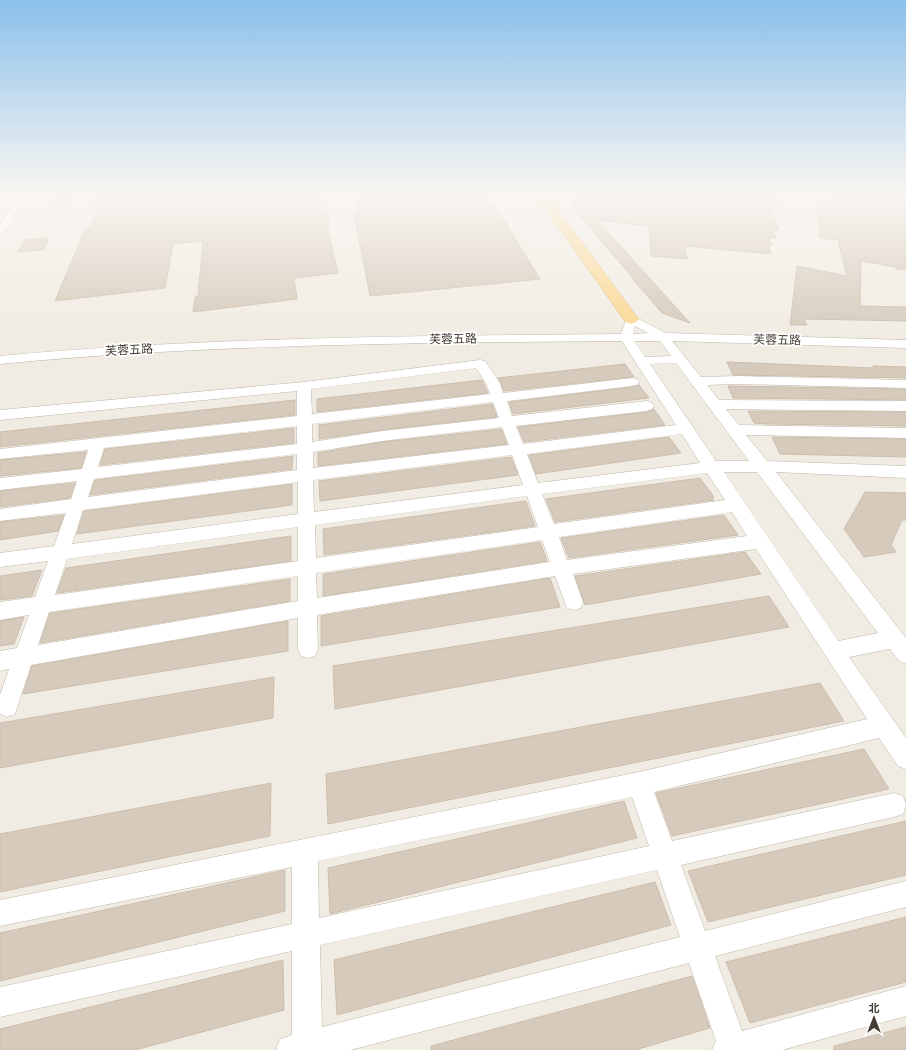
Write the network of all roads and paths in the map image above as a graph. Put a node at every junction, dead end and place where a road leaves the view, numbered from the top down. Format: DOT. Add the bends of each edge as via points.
graph roads {
  1 [pos="574,240"];
  2 [pos="631,319"];
  3 [pos="663,337"];
  4 [pos="626,338"];
  5 [pos="906,344"];
  6 [pos="680,359"];
  7 [pos="0,360"];
  8 [pos="642,361"];
  9 [pos="696,381"];
  10 [pos="632,382"];
  11 [pos="878,383"];
  12 [pos="906,384"];
  13 [pos="304,386"];
  14 [pos="498,398"];
  15 [pos="714,404"];
  16 [pos="647,406"];
  17 [pos="901,406"];
  18 [pos="0,415"];
  19 [pos="304,420"];
  20 [pos="906,421"];
  21 [pos="507,422"];
  22 [pos="687,429"];
  23 [pos="734,430"];
  24 [pos="906,433"];
  25 [pos="98,444"];
  26 [pos="305,448"];
  27 [pos="517,449"];
  28 [pos="0,454"];
  29 [pos="762,466"];
  30 [pos="712,467"];
  31 [pos="906,472"];
  32 [pos="88,474"];
  33 [pos="305,476"];
  34 [pos="0,484"];
  35 [pos="531,489"];
  36 [pos="77,505"];
  37 [pos="737,505"];
  38 [pos="0,515"];
  39 [pos="305,519"];
  40 [pos="547,531"];
  41 [pos="760,541"];
  42 [pos="60,553"];
  43 [pos="0,560"];
  44 [pos="306,567"];
  45 [pos="561,568"];
  46 [pos="574,602"];
  47 [pos="42,605"];
  48 [pos="307,608"];
  49 [pos="0,611"];
  50 [pos="900,647"];
  51 [pos="308,649"];
  52 [pos="833,651"];
  53 [pos="23,658"];
  54 [pos="0,661"];
  55 [pos="6,706"];
  56 [pos="884,726"];
  57 [pos="906,758"];
  58 [pos="639,784"];
  59 [pos="894,805"];
  60 [pos="305,851"];
  61 [pos="665,856"];
  62 [pos="906,894"];
  63 [pos="0,913"];
  64 [pos="306,934"];
  65 [pos="697,947"];
  66 [pos="906,1001"];
  67 [pos="0,1002"];
  68 [pos="302,1049"];
  69 [pos="731,1049"];
  1 -- 2 [label="main road"];
  2 -- 3 [label="street"];
  2 -- 4 [label="street"];
  3 -- 4 [label="street, 芙蓉五路"];
  3 -- 5 [label="street, 芙蓉五路"];
  3 -- 6 [label="street"];
  4 -- 7 [label="street, 芙蓉五路" via="282,343 85,352"];
  4 -- 8 [label="street"];
  6 -- 8 [label="street"];
  6 -- 9 [label="street"];
  8 -- 22 [label="street"];
  9 -- 11 [label="street"];
  9 -- 15 [label="street"];
  10 -- 14 [label="street"];
  11 -- 12 [label="street"];
  11 -- 17 [label="street"];
  13 -- 14 [label="street" via="480,364 493,383"];
  13 -- 18 [label="street"];
  13 -- 19 [label="street"];
  14 -- 19 [label="street"];
  14 -- 21 [label="street"];
  15 -- 17 [label="street"];
  15 -- 23 [label="street"];
  16 -- 21 [label="street"];
  17 -- 20 [label="street"];
  19 -- 25 [label="street"];
  19 -- 26 [label="street"];
  21 -- 26 [label="street" via="382,436"];
  21 -- 27 [label="street"];
  22 -- 27 [label="street"];
  22 -- 30 [label="street"];
  23 -- 24 [label="street"];
  23 -- 29 [label="street"];
  25 -- 28 [label="street"];
  25 -- 32 [label="street"];
  26 -- 32 [label="street"];
  26 -- 33 [label="street"];
  27 -- 33 [label="street"];
  27 -- 35 [label="street"];
  29 -- 30 [label="street"];
  29 -- 31 [label="street"];
  29 -- 50 [label="street"];
  30 -- 35 [label="street"];
  30 -- 37 [label="street"];
  32 -- 34 [label="street"];
  32 -- 36 [label="street"];
  33 -- 36 [label="street"];
  33 -- 39 [label="street"];
  35 -- 39 [label="street"];
  35 -- 40 [label="street"];
  36 -- 38 [label="street"];
  36 -- 42 [label="street"];
  37 -- 40 [label="street"];
  37 -- 41 [label="street"];
  39 -- 42 [label="street"];
  39 -- 44 [label="street"];
  40 -- 44 [label="street"];
  40 -- 45 [label="street"];
  41 -- 45 [label="street"];
  41 -- 52 [label="street"];
  42 -- 43 [label="street"];
  42 -- 47 [label="street"];
  44 -- 47 [label="street"];
  44 -- 48 [label="street"];
  45 -- 46 [label="street"];
  45 -- 48 [label="street"];
  47 -- 49 [label="street"];
  47 -- 53 [label="street"];
  48 -- 51 [label="street"];
  48 -- 53 [label="street"];
  50 -- 52 [label="street"];
  52 -- 56 [label="street"];
  53 -- 54 [label="street"];
  53 -- 55 [label="street"];
  56 -- 57 [label="street"];
  56 -- 58 [label="street"];
  58 -- 60 [label="street"];
  58 -- 61 [label="street"];
  59 -- 61 [label="street"];
  60 -- 63 [label="street"];
  60 -- 64 [label="street"];
  61 -- 64 [label="street"];
  61 -- 65 [label="street"];
  62 -- 65 [label="street"];
  64 -- 67 [label="street"];
  64 -- 68 [label="street"];
  65 -- 68 [label="street"];
  65 -- 69 [label="street"];
  66 -- 69 [label="street"];
}
